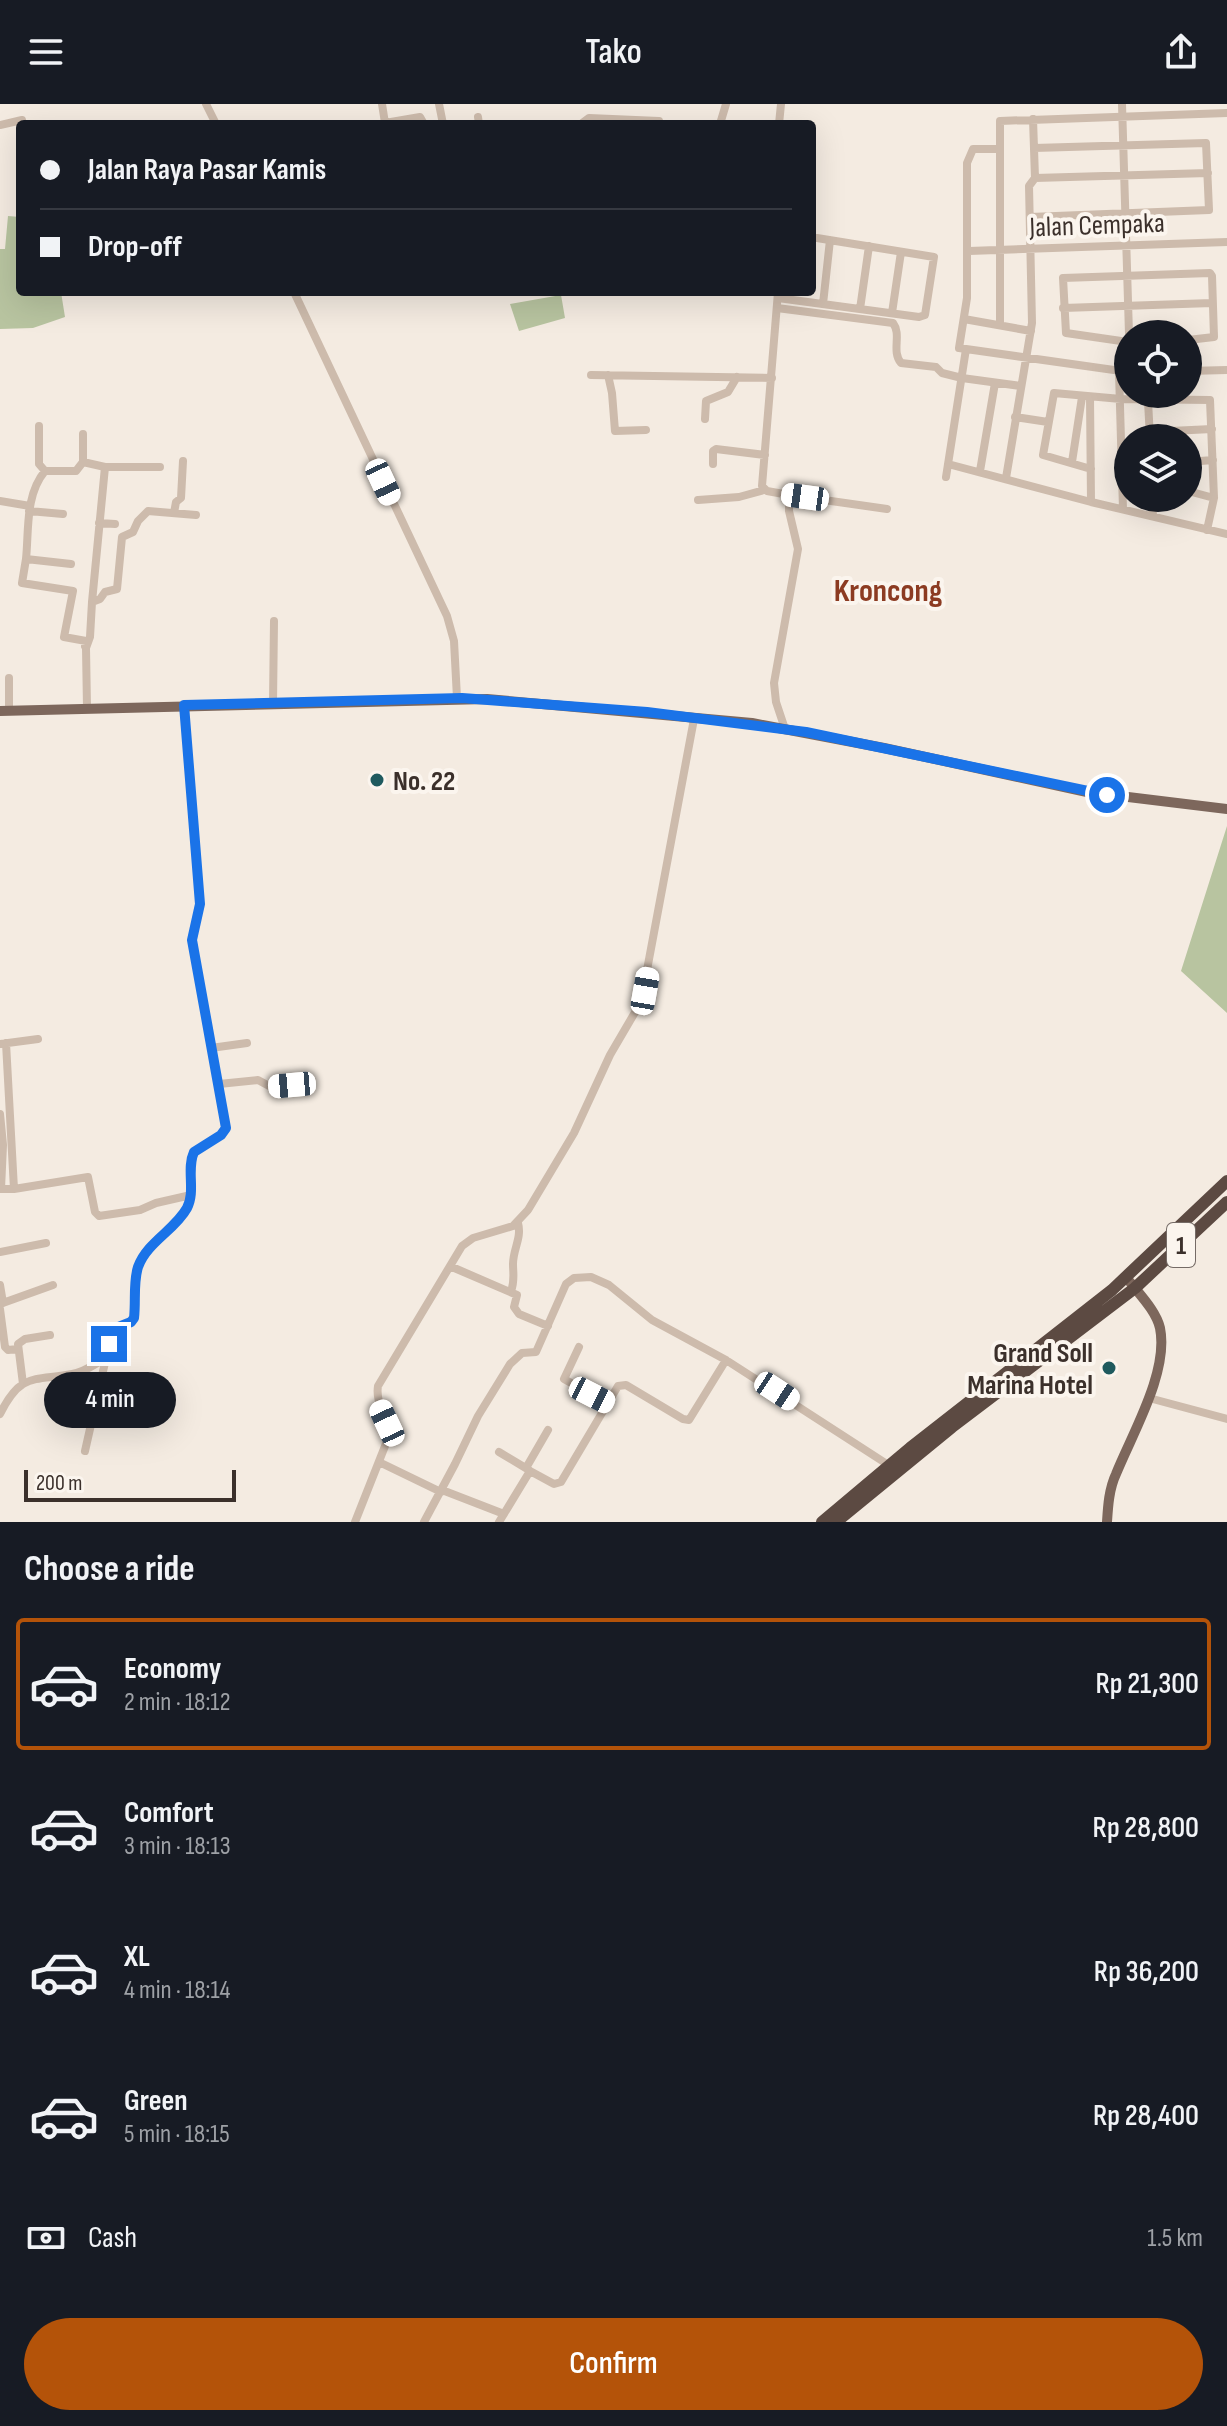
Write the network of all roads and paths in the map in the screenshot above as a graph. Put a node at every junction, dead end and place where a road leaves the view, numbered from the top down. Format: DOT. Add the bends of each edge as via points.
graph roads {
  1 [pos="1093,104"];
  2 [pos="1122,104"];
  3 [pos="1149,104"];
  4 [pos="1177,104"];
  5 [pos="1204,109"];
  6 [pos="1227,113"];
  7 [pos="1150,115"];
  8 [pos="1177,115"];
  9 [pos="1123,116"];
  10 [pos="1094,117"];
  11 [pos="1033,119"];
  12 [pos="402,120"];
  13 [pos="422,120"];
  14 [pos="586,120"];
  15 [pos="636,120"];
  16 [pos="1123,145"];
  17 [pos="1034,148"];
  18 [pos="999,149"];
  19 [pos="1208,173"];
  20 [pos="1124,175"];
  21 [pos="1035,178"];
  22 [pos="1125,214"];
  23 [pos="1030,217"];
  24 [pos="817,238"];
  25 [pos="830,240"];
  26 [pos="1227,242"];
  27 [pos="1126,245"];
  28 [pos="869,246"];
  29 [pos="1031,248"];
  30 [pos="999,249"];
  31 [pos="969,251"];
  32 [pos="901,252"];
  33 [pos="1127,274"];
  34 [pos="296,296"];
  35 [pos="778,299"];
  36 [pos="1212,303"];
  37 [pos="823,304"];
  38 [pos="1128,305"];
  39 [pos="1063,308"];
  40 [pos="860,309"];
  41 [pos="892,313"];
  42 [pos="964,319"];
  43 [pos="1129,320"];
  44 [pos="1000,325"];
  45 [pos="1031,331"];
  46 [pos="1202,338"];
  47 [pos="1114,340"];
  48 [pos="966,349"];
  49 [pos="1026,357"];
  50 [pos="1114,370"];
  51 [pos="1227,370"];
  52 [pos="1202,371"];
  53 [pos="591,375"];
  54 [pos="608,375"];
  55 [pos="737,377"];
  56 [pos="772,378"];
  57 [pos="962,378"];
  58 [pos="995,383"];
  59 [pos="1021,386"];
  60 [pos="1086,397"];
  61 [pos="1114,399"];
  62 [pos="1202,401"];
  63 [pos="1015,417"];
  64 [pos="705,419"];
  65 [pos="1048,422"];
  66 [pos="39,426"];
  67 [pos="1212,429"];
  68 [pos="646,430"];
  69 [pos="1202,430"];
  70 [pos="83,434"];
  71 [pos="765,455"];
  72 [pos="1213,460"];
  73 [pos="183,461"];
  74 [pos="1202,461"];
  75 [pos="83,462"];
  76 [pos="1072,462"];
  77 [pos="713,464"];
  78 [pos="948,464"];
  79 [pos="105,467"];
  80 [pos="160,467"];
  81 [pos="1091,469"];
  82 [pos="45,471"];
  83 [pos="980,471"];
  84 [pos="946,477"];
  85 [pos="1006,478"];
  86 [pos="764,490"];
  87 [pos="789,495"];
  88 [pos="1202,495"];
  89 [pos="1214,498"];
  90 [pos="698,500"];
  91 [pos="0,501"];
  92 [pos="1091,502"];
  93 [pos="1114,507"];
  94 [pos="30,509"];
  95 [pos="887,509"];
  96 [pos="1136,512"];
  97 [pos="1153,512"];
  98 [pos="174,513"];
  99 [pos="63,514"];
  100 [pos="196,515"];
  101 [pos="1153,516"];
  102 [pos="99,523"];
  103 [pos="115,524"];
  104 [pos="1207,530"];
  105 [pos="1227,534"];
  106 [pos="26,559"];
  107 [pos="71,564"];
  108 [pos="92,602"];
  109 [pos="274,621"];
  110 [pos="9,678"];
  111 [pos="457,698"];
  112 [pos="273,703"];
  113 [pos="184,705"];
  114 [pos="86,708"];
  115 [pos="4,711"];
  116 [pos="694,719"];
  117 [pos="785,729"];
  118 [pos="1227,809"];
  119 [pos="38,1039"];
  120 [pos="247,1043"];
  121 [pos="3,1044"];
  122 [pos="211,1048"];
  123 [pos="219,1084"];
  124 [pos="292,1085"];
  125 [pos="0,1114"];
  126 [pos="1227,1181"];
  127 [pos="14,1189"];
  128 [pos="191,1195"];
  129 [pos="1227,1202"];
  130 [pos="518,1223"];
  131 [pos="46,1243"];
  132 [pos="0,1252"];
  133 [pos="452,1267"];
  134 [pos="1127,1277"];
  135 [pos="0,1285"];
  136 [pos="53,1285"];
  137 [pos="1135,1288"];
  138 [pos="511,1291"];
  139 [pos="1,1305"];
  140 [pos="548,1326"];
  141 [pos="50,1335"];
  142 [pos="579,1347"];
  143 [pos="18,1349"];
  144 [pos="106,1358"];
  145 [pos="726,1360"];
  146 [pos="23,1384"];
  147 [pos="1149,1398"];
  148 [pos="607,1403"];
  149 [pos="93,1409"];
  150 [pos="0,1414"];
  151 [pos="1227,1419"];
  152 [pos="133,1420"];
  153 [pos="548,1430"];
  154 [pos="85,1451"];
  155 [pos="499,1452"];
  156 [pos="379,1462"];
  157 [pos="528,1470"];
  158 [pos="893,1470"];
  159 [pos="441,1491"];
  160 [pos="501,1518"];
  161 [pos="355,1522"];
  162 [pos="424,1522"];
  163 [pos="822,1522"];
  164 [pos="836,1522"];
  165 [pos="1107,1522"];
  1 -- 10 [label="street"];
  2 -- 9 [label="street"];
  3 -- 7 [label="street"];
  4 -- 8 [label="street"];
  5 -- 6 [label="street"];
  5 -- 8 [label="street"];
  7 -- 8 [label="street"];
  7 -- 9 [label="street"];
  9 -- 10 [label="street"];
  9 -- 16 [label="street"];
  10 -- 11 [label="street"];
  11 -- 17 [label="street"];
  11 -- 18 [label="street" via="1000,121"];
  12 -- 13 [label="street"];
  14 -- 15 [label="street"];
  16 -- 17 [label="street"];
  16 -- 19 [label="street" via="1206,143"];
  16 -- 20 [label="street"];
  17 -- 21 [label="street"];
  18 -- 30 [label="street"];
  18 -- 31 [label="street" via="973,149 967,163"];
  19 -- 20 [label="street"];
  19 -- 22 [label="street" via="1208,212"];
  20 -- 21 [label="street"];
  20 -- 22 [label="street"];
  21 -- 23 [label="street" via="1029,186"];
  22 -- 23 [label="street"];
  22 -- 27 [label="street"];
  23 -- 29 [label="street"];
  24 -- 25 [label="street"];
  25 -- 28 [label="street"];
  25 -- 37 [label="street"];
  26 -- 27 [label="street, Jalan Cempaka"];
  27 -- 29 [label="street, Jalan Cempaka"];
  27 -- 33 [label="street"];
  28 -- 32 [label="street"];
  28 -- 40 [label="street"];
  29 -- 30 [label="street, Jalan Cempaka"];
  29 -- 45 [label="street"];
  30 -- 31 [label="street, Jalan Cempaka"];
  30 -- 44 [label="street"];
  31 -- 42 [label="street"];
  32 -- 41 [label="street"];
  32 -- 41 [label="street" via="934,257 927,312 922,317"];
  33 -- 36 [label="street" via="1210,273"];
  33 -- 38 [label="street"];
  33 -- 39 [label="street" via="1062,279"];
  34 -- 111 [label="street" via="447,616"];
  35 -- 37 [label="street"];
  35 -- 56 [label="street"];
  35 -- 57 [label="street" via="893,323 899,361"];
  36 -- 38 [label="street"];
  36 -- 46 [label="street" via="1214,337"];
  37 -- 40 [label="street"];
  38 -- 39 [label="street"];
  38 -- 43 [label="street"];
  39 -- 47 [label="street" via="1066,333"];
  40 -- 41 [label="street"];
  42 -- 44 [label="street"];
  42 -- 48 [label="street" via="959,348"];
  44 -- 45 [label="street"];
  45 -- 49 [label="street"];
  48 -- 49 [label="street"];
  48 -- 57 [label="street"];
  49 -- 50 [label="street"];
  49 -- 59 [label="street"];
  51 -- 52 [label="street"];
  53 -- 54 [label="street"];
  54 -- 55 [label="street"];
  54 -- 68 [label="street" via="615,431"];
  55 -- 56 [label="street"];
  55 -- 64 [label="street" via="728,392 706,401"];
  56 -- 71 [label="street"];
  57 -- 58 [label="street"];
  57 -- 78 [label="street"];
  58 -- 59 [label="street"];
  58 -- 83 [label="street"];
  59 -- 63 [label="street"];
  60 -- 61 [label="street"];
  60 -- 65 [label="street" via="1053,393"];
  60 -- 76 [label="street"];
  60 -- 81 [label="street"];
  62 -- 67 [label="street" via="1211,401"];
  63 -- 65 [label="street"];
  63 -- 85 [label="street"];
  65 -- 76 [label="street" via="1043,455"];
  66 -- 82 [label="street" via="40,468"];
  67 -- 69 [label="street"];
  67 -- 72 [label="street"];
  70 -- 75 [label="street"];
  71 -- 77 [label="street" via="716,449"];
  71 -- 86 [label="street"];
  72 -- 74 [label="street"];
  72 -- 89 [label="street"];
  73 -- 98 [label="street" via="181,498"];
  75 -- 79 [label="street"];
  75 -- 82 [label="street" via="76,471"];
  76 -- 81 [label="street"];
  78 -- 83 [label="street"];
  78 -- 84 [label="street"];
  79 -- 80 [label="street"];
  79 -- 102 [label="street"];
  81 -- 92 [label="street"];
  82 -- 94 [label="street"];
  83 -- 85 [label="street"];
  85 -- 92 [label="street"];
  86 -- 87 [label="street"];
  86 -- 90 [label="street"];
  87 -- 95 [label="street"];
  87 -- 117 [label="street" via="798,549 774,683"];
  88 -- 89 [label="street"];
  89 -- 104 [label="street"];
  91 -- 94 [label="street"];
  92 -- 93 [label="street"];
  94 -- 99 [label="street"];
  94 -- 106 [label="street"];
  96 -- 101 [label="street"];
  97 -- 101 [label="street"];
  98 -- 100 [label="street"];
  98 -- 108 [label="street" via="148,511 133,532 122,537 117,589"];
  101 -- 104 [label="street"];
  102 -- 103 [label="street"];
  102 -- 108 [label="street"];
  104 -- 105 [label="street"];
  106 -- 107 [label="street"];
  106 -- 114 [label="street" via="22,583 73,591 64,637 86,641"];
  108 -- 114 [label="street"];
  109 -- 112 [label="street"];
  110 -- 115 [label="street"];
  111 -- 112 [label="main road"];
  111 -- 116 [label="main road"];
  112 -- 113 [label="main road"];
  113 -- 114 [label="main road"];
  113 -- 122 [label="street" via="200,904 192,940"];
  114 -- 115 [label="main road"];
  116 -- 117 [label="main road"];
  116 -- 130 [label="street" via="641,1002 562,1154"];
  117 -- 118 [label="main road" via="1087,792"];
  119 -- 121 [label="street"];
  120 -- 122 [label="street"];
  121 -- 127 [label="street"];
  122 -- 123 [label="street"];
  123 -- 124 [label="street" via="258,1080 271,1087"];
  123 -- 128 [label="street" via="226,1128 194,1152"];
  125 -- 127 [label="street" via="1,1189"];
  126 -- 134 [label="highway, 1"];
  127 -- 128 [label="street" via="88,1177 99,1216"];
  128 -- 144 [label="street" via="186,1209 141,1261 134,1318 111,1330"];
  129 -- 137 [label="highway, 1"];
  130 -- 133 [label="street" via="467,1242"];
  130 -- 138 [label="street"];
  131 -- 132 [label="street"];
  133 -- 138 [label="street"];
  133 -- 156 [label="street" via="378,1386 389,1431"];
  134 -- 137 [label="main road"];
  134 -- 158 [label="highway, 1"];
  135 -- 139 [label="street"];
  136 -- 139 [label="street"];
  137 -- 147 [label="main road" via="1160,1329"];
  137 -- 158 [label="highway, 1"];
  138 -- 140 [label="street" via="517,1295 518,1314"];
  139 -- 143 [label="street" via="5,1347"];
  140 -- 145 [label="street" via="566,1284 578,1276 591,1277 652,1320"];
  140 -- 159 [label="street" via="536,1352 519,1355 488,1397"];
  141 -- 143 [label="street" via="20,1340"];
  142 -- 148 [label="street" via="565,1380"];
  143 -- 146 [label="street"];
  144 -- 146 [label="street" via="80,1372"];
  144 -- 149 [label="street"];
  145 -- 148 [label="street" via="689,1420 625,1384 615,1388"];
  145 -- 158 [label="street"];
  146 -- 150 [label="street"];
  147 -- 151 [label="street"];
  147 -- 165 [label="main road" via="1115,1476"];
  148 -- 157 [label="street" via="560,1483"];
  149 -- 152 [label="street"];
  149 -- 154 [label="street"];
  153 -- 157 [label="street"];
  155 -- 157 [label="street"];
  156 -- 159 [label="street"];
  156 -- 161 [label="street"];
  157 -- 160 [label="street"];
  158 -- 163 [label="highway, 1"];
  158 -- 164 [label="highway, 1"];
  159 -- 160 [label="street"];
  159 -- 162 [label="street"];
}
